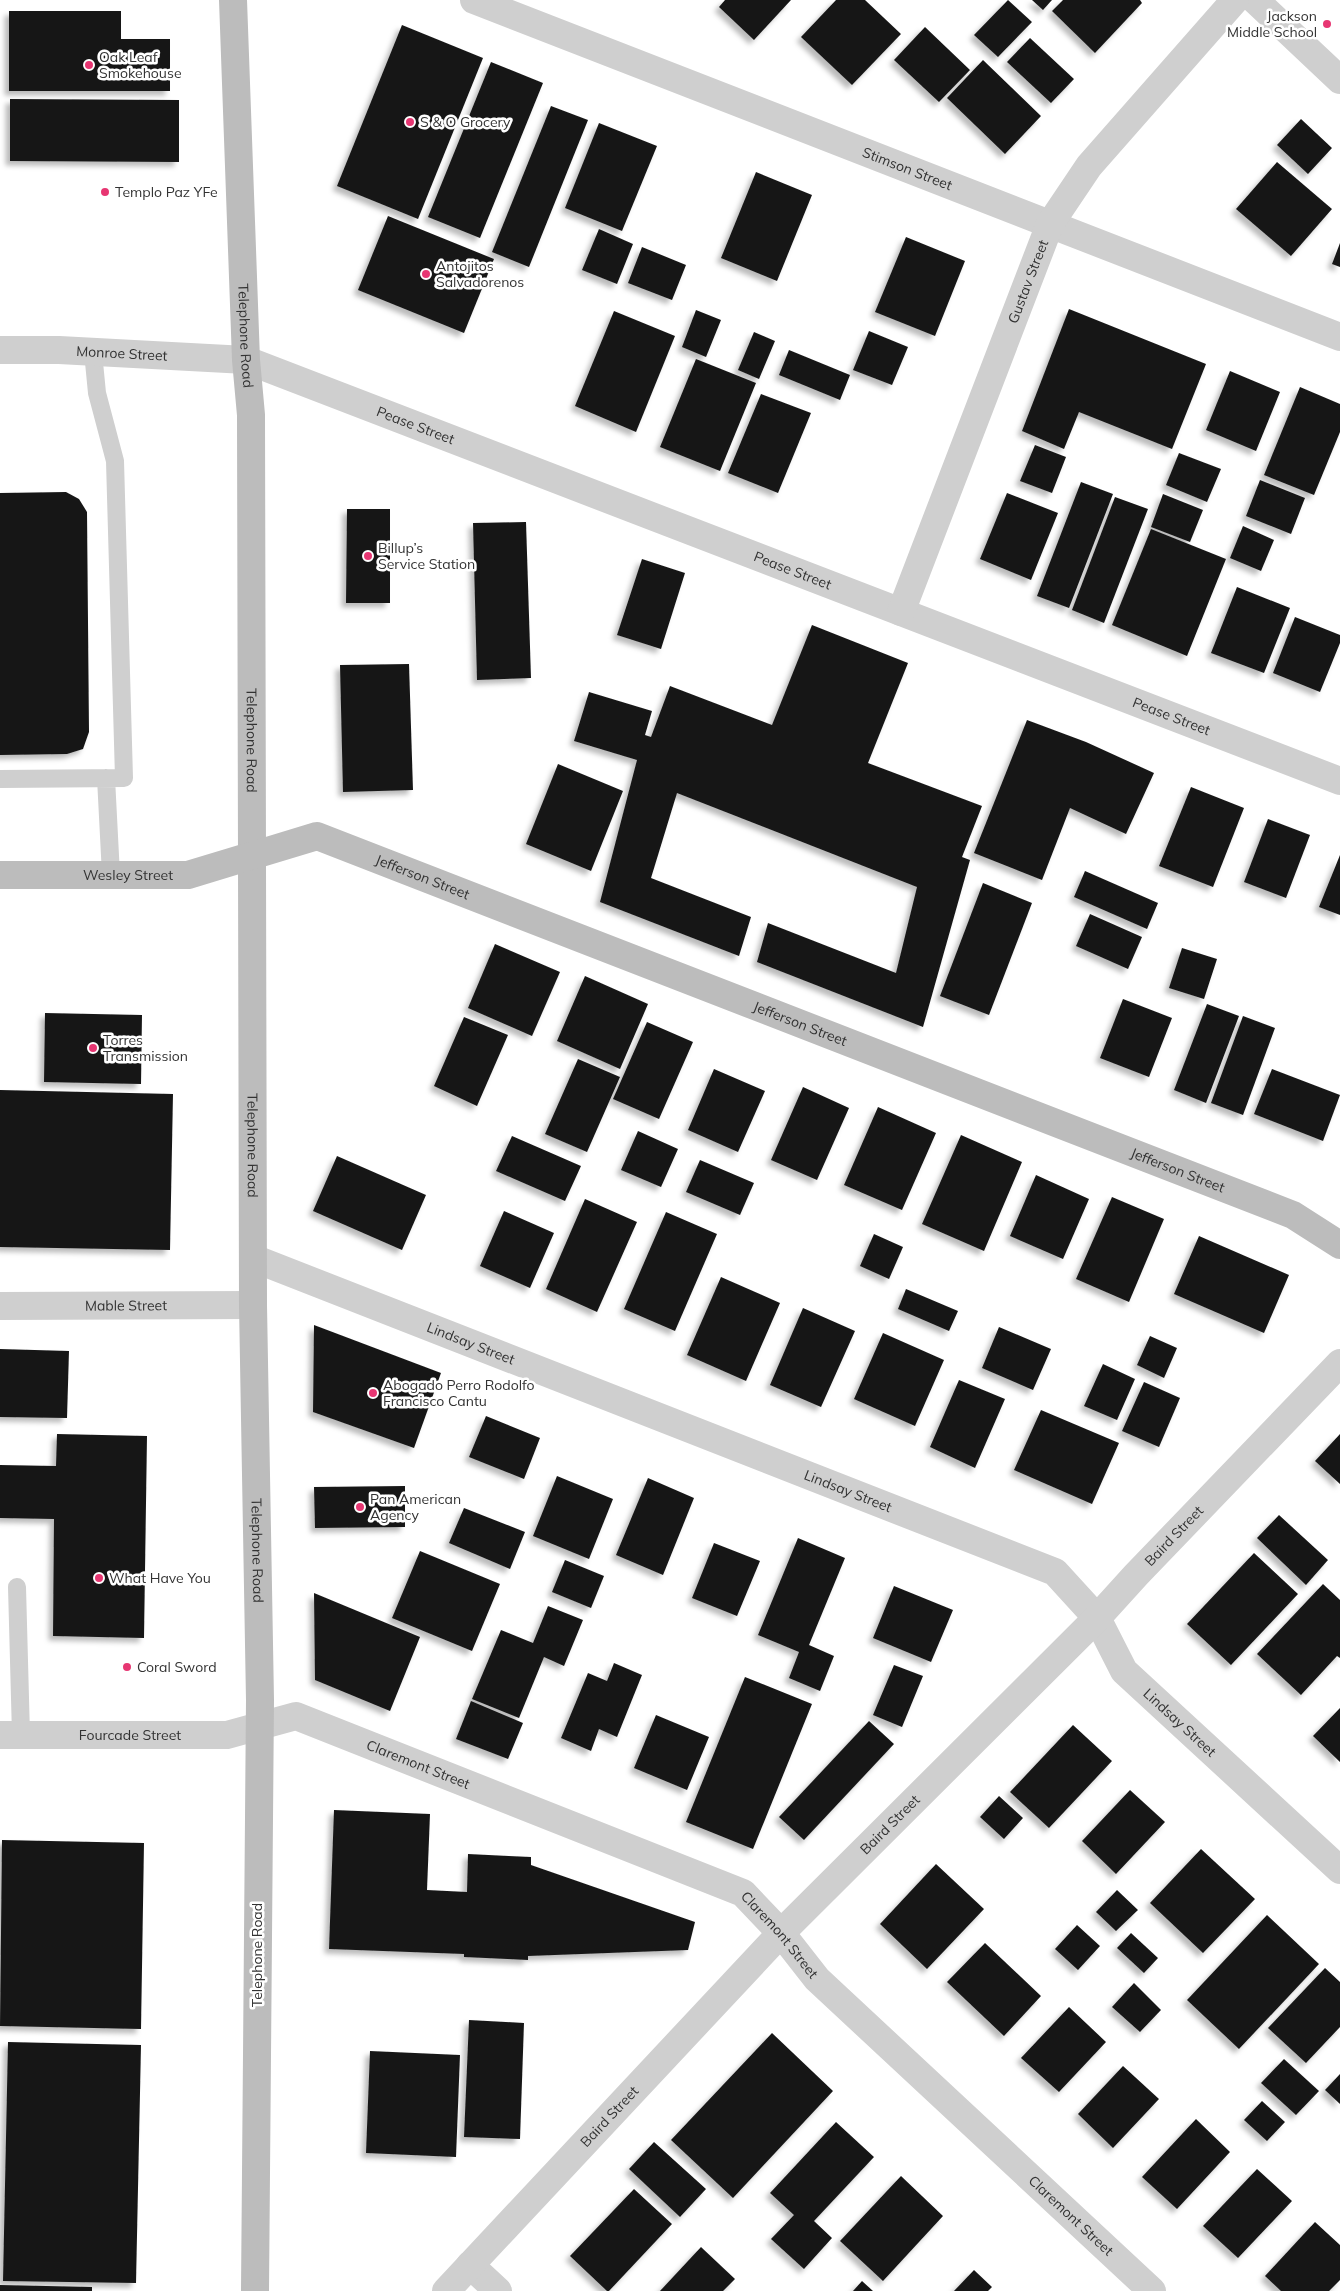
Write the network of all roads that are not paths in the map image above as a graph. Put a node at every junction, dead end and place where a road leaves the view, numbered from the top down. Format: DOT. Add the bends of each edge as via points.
graph roads {
  1 [pos="234,0"];
  2 [pos="474,0"];
  3 [pos="1235,0"];
  4 [pos="1255,0"];
  5 [pos="1340,80"];
  6 [pos="1050,224"];
  7 [pos="1340,337"];
  8 [pos="0,350"];
  9 [pos="93,352"];
  10 [pos="246,360"];
  11 [pos="901,612"];
  12 [pos="106,778"];
  13 [pos="0,779"];
  14 [pos="1340,781"];
  15 [pos="253,856"];
  16 [pos="0,875"];
  17 [pos="111,875"];
  18 [pos="1340,1245"];
  19 [pos="253,1258"];
  20 [pos="253,1305"];
  21 [pos="0,1306"];
  22 [pos="1340,1363"];
  23 [pos="17,1587"];
  24 [pos="1098,1618"];
  25 [pos="258,1727"];
  26 [pos="10,1735"];
  27 [pos="1340,1870"];
  28 [pos="781,1933"];
  29 [pos="470,2265"];
  30 [pos="255,2291"];
  31 [pos="446,2291"];
  32 [pos="498,2291"];
  33 [pos="1152,2291"];
  1 -- 10 [label="main road, Telephone Road"];
  2 -- 6 [label="street, Stimson Street"];
  3 -- 6 [label="street, Gustav Street" via="1089,166"];
  4 -- 5 [label="street"];
  6 -- 7 [label="street, Stimson Street"];
  6 -- 11 [label="street, Gustav Street"];
  8 -- 9 [label="street, Monroe Street"];
  9 -- 10 [label="street, Monroe Street"];
  9 -- 12 [label="lane" via="97,393 115,471 124,778"];
  10 -- 11 [label="street, Pease Street"];
  10 -- 15 [label="main road, Telephone Road" via="251,415"];
  11 -- 14 [label="street, Pease Street"];
  12 -- 13 [label="lane"];
  12 -- 17 [label="lane"];
  15 -- 17 [label="main road, Wesley Street" via="188,875"];
  15 -- 18 [label="main road, Jefferson Street" via="317,836 1293,1215"];
  15 -- 19 [label="main road, Telephone Road"];
  16 -- 17 [label="main road, Wesley Street"];
  19 -- 20 [label="main road, Telephone Road"];
  19 -- 24 [label="street, Lindsay Street" via="1054,1572"];
  20 -- 21 [label="street, Mable Street"];
  20 -- 25 [label="main road, Telephone Road"];
  22 -- 24 [label="street, Baird Street"];
  23 -- 26 [label="lane"];
  24 -- 27 [label="street, Lindsay Street" via="1124,1671"];
  24 -- 28 [label="street, Baird Street"];
  25 -- 26 [label="street, Fourcade Street" via="227,1735"];
  25 -- 28 [label="street, Claremont Street" via="296,1716 332,1730 743,1893"];
  25 -- 30 [label="main road, Telephone Road"];
  28 -- 29 [label="street, Baird Street"];
  28 -- 33 [label="street, Claremont Street" via="817,1979"];
  29 -- 31 [label="street, Baird Street"];
  29 -- 32 [label="street"];
}
